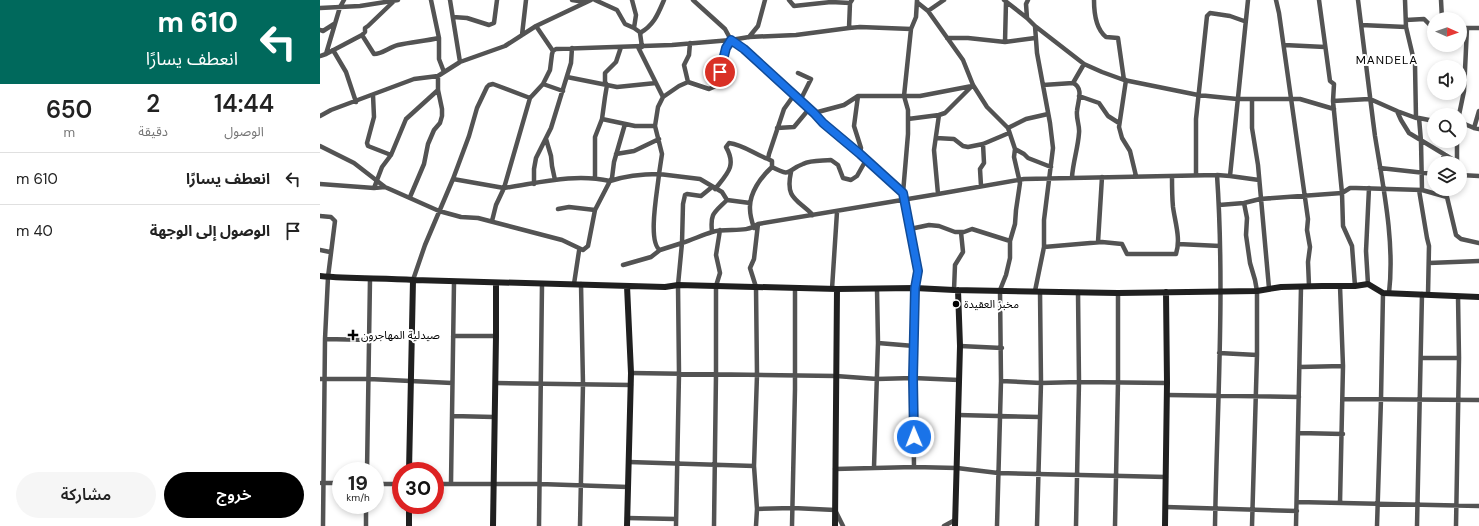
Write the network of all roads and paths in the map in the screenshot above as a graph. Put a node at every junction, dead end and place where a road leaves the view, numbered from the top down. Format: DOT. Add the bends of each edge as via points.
graph roads {
  1 [pos="344,0"];
  2 [pos="398,0"];
  3 [pos="431,0"];
  4 [pos="450,0"];
  5 [pos="498,0"];
  6 [pos="526,0"];
  7 [pos="572,0"];
  8 [pos="591,0"];
  9 [pos="594,0"];
  10 [pos="632,0"];
  11 [pos="664,0"];
  12 [pos="693,0"];
  13 [pos="765,0"];
  14 [pos="789,0"];
  15 [pos="944,0"];
  16 [pos="1028,0"];
  17 [pos="1094,0"];
  18 [pos="1248,0"];
  19 [pos="1276,0"];
  20 [pos="1319,0"];
  21 [pos="1358,0"];
  22 [pos="1405,0"];
  23 [pos="1440,0"];
  24 [pos="384,1"];
  25 [pos="1005,1"];
  26 [pos="393,2"];
  27 [pos="585,2"];
  28 [pos="851,2"];
  29 [pos="917,2"];
  30 [pos="340,7"];
  31 [pos="320,8"];
  32 [pos="928,12"];
  33 [pos="1441,12"];
  34 [pos="453,17"];
  35 [pos="1027,18"];
  36 [pos="1406,20"];
  37 [pos="1244,21"];
  38 [pos="1427,22"];
  39 [pos="334,24"];
  40 [pos="1361,25"];
  41 [pos="536,26"];
  42 [pos="1035,26"];
  43 [pos="1406,27"];
  44 [pos="634,28"];
  45 [pos="849,28"];
  46 [pos="911,28"];
  47 [pos="1467,28"];
  48 [pos="1479,28"];
  49 [pos="320,30"];
  50 [pos="641,33"];
  51 [pos="362,34"];
  52 [pos="522,35"];
  53 [pos="749,37"];
  54 [pos="439,38"];
  55 [pos="947,38"];
  56 [pos="1035,38"];
  57 [pos="731,40"];
  58 [pos="1005,42"];
  59 [pos="690,43"];
  60 [pos="1284,45"];
  61 [pos="621,47"];
  62 [pos="640,47"];
  63 [pos="1325,47"];
  64 [pos="572,48"];
  65 [pos="334,50"];
  66 [pos="553,51"];
  67 [pos="1466,52"];
  68 [pos="326,54"];
  69 [pos="320,56"];
  70 [pos="460,62"];
  71 [pos="1084,64"];
  72 [pos="444,72"];
  73 [pos="798,73"];
  74 [pos="438,76"];
  75 [pos="567,78"];
  76 [pos="1125,80"];
  77 [pos="688,82"];
  78 [pos="1073,82"];
  79 [pos="656,83"];
  80 [pos="543,84"];
  81 [pos="607,85"];
  82 [pos="1043,85"];
  83 [pos="973,86"];
  84 [pos="438,90"];
  85 [pos="562,91"];
  86 [pos="372,95"];
  87 [pos="794,95"];
  88 [pos="1198,95"];
  89 [pos="858,96"];
  90 [pos="904,96"];
  91 [pos="1079,96"];
  92 [pos="663,97"];
  93 [pos="530,98"];
  94 [pos="1237,99"];
  95 [pos="1252,99"];
  96 [pos="1292,99"];
  97 [pos="1370,99"];
  98 [pos="800,101"];
  99 [pos="1333,101"];
  100 [pos="356,102"];
  101 [pos="1460,108"];
  102 [pos="809,109"];
  103 [pos="1334,109"];
  104 [pos="1397,111"];
  105 [pos="1479,111"];
  106 [pos="814,113"];
  107 [pos="1048,114"];
  108 [pos="939,115"];
  109 [pos="320,116"];
  110 [pos="1417,118"];
  111 [pos="602,119"];
  112 [pos="908,119"];
  113 [pos="1427,120"];
  114 [pos="1119,123"];
  115 [pos="625,124"];
  116 [pos="1467,124"];
  117 [pos="655,126"];
  118 [pos="777,128"];
  119 [pos="1477,128"];
  120 [pos="1009,130"];
  121 [pos="936,138"];
  122 [pos="659,139"];
  123 [pos="546,140"];
  124 [pos="1421,141"];
  125 [pos="983,144"];
  126 [pos="320,146"];
  127 [pos="1015,149"];
  128 [pos="616,154"];
  129 [pos="860,154"];
  130 [pos="1444,154"];
  131 [pos="392,155"];
  132 [pos="1447,156"];
  133 [pos="768,159"];
  134 [pos="866,160"];
  135 [pos="772,166"];
  136 [pos="1050,167"];
  137 [pos="1380,168"];
  138 [pos="791,172"];
  139 [pos="1422,173"];
  140 [pos="1427,173"];
  141 [pos="660,174"];
  142 [pos="1196,175"];
  143 [pos="1217,175"];
  144 [pos="1467,175"];
  145 [pos="1136,176"];
  146 [pos="1172,176"];
  147 [pos="1230,176"];
  148 [pos="1479,176"];
  149 [pos="1072,177"];
  150 [pos="1102,177"];
  151 [pos="595,178"];
  152 [pos="1049,178"];
  153 [pos="453,179"];
  154 [pos="378,180"];
  155 [pos="555,180"];
  156 [pos="1019,180"];
  157 [pos="1259,180"];
  158 [pos="610,181"];
  159 [pos="320,184"];
  160 [pos="534,184"];
  161 [pos="981,186"];
  162 [pos="385,187"];
  163 [pos="374,188"];
  164 [pos="504,188"];
  165 [pos="714,188"];
  166 [pos="1369,188"];
  167 [pos="1383,189"];
  168 [pos="1421,190"];
  169 [pos="903,193"];
  170 [pos="1342,193"];
  171 [pos="938,194"];
  172 [pos="1304,196"];
  173 [pos="410,197"];
  174 [pos="1260,199"];
  175 [pos="726,200"];
  176 [pos="905,200"];
  177 [pos="750,203"];
  178 [pos="1244,203"];
  179 [pos="1219,205"];
  180 [pos="558,209"];
  181 [pos="595,210"];
  182 [pos="439,211"];
  183 [pos="837,212"];
  184 [pos="813,215"];
  185 [pos="320,216"];
  186 [pos="492,221"];
  187 [pos="758,224"];
  188 [pos="754,228"];
  189 [pos="910,229"];
  190 [pos="720,230"];
  191 [pos="712,232"];
  192 [pos="961,232"];
  193 [pos="1010,241"];
  194 [pos="1098,242"];
  195 [pos="682,243"];
  196 [pos="1479,243"];
  197 [pos="1178,244"];
  198 [pos="1220,246"];
  199 [pos="1044,247"];
  200 [pos="320,250"];
  201 [pos="584,250"];
  202 [pos="660,250"];
  203 [pos="330,252"];
  204 [pos="1479,260"];
  205 [pos="1429,263"];
  206 [pos="623,265"];
  207 [pos="320,276"];
  208 [pos="328,277"];
  209 [pos="370,279"];
  210 [pos="413,280"];
  211 [pos="454,282"];
  212 [pos="496,283"];
  213 [pos="574,284"];
  214 [pos="581,284"];
  215 [pos="1368,284"];
  216 [pos="542,285"];
  217 [pos="678,285"];
  218 [pos="627,286"];
  219 [pos="716,286"];
  220 [pos="1309,286"];
  221 [pos="1340,286"];
  222 [pos="1355,286"];
  223 [pos="756,287"];
  224 [pos="1301,287"];
  225 [pos="795,288"];
  226 [pos="915,288"];
  227 [pos="1269,288"];
  228 [pos="835,289"];
  229 [pos="877,289"];
  230 [pos="956,290"];
  231 [pos="1000,290"];
  232 [pos="1037,291"];
  233 [pos="1220,291"];
  234 [pos="1257,291"];
  235 [pos="1078,292"];
  236 [pos="1118,292"];
  237 [pos="1166,292"];
  238 [pos="1386,293"];
  239 [pos="1425,294"];
  240 [pos="1458,296"];
  241 [pos="1479,297"];
  242 [pos="453,336"];
  243 [pos="496,336"];
  244 [pos="325,339"];
  245 [pos="370,340"];
  246 [pos="878,343"];
  247 [pos="914,346"];
  248 [pos="960,346"];
  249 [pos="1002,348"];
  250 [pos="1219,353"];
  251 [pos="1257,356"];
  252 [pos="1421,358"];
  253 [pos="1459,358"];
  254 [pos="1343,366"];
  255 [pos="1300,367"];
  256 [pos="631,373"];
  257 [pos="679,374"];
  258 [pos="716,374"];
  259 [pos="757,374"];
  260 [pos="795,376"];
  261 [pos="836,376"];
  262 [pos="320,378"];
  263 [pos="326,378"];
  264 [pos="913,378"];
  265 [pos="369,379"];
  266 [pos="876,379"];
  267 [pos="959,380"];
  268 [pos="410,381"];
  269 [pos="1001,381"];
  270 [pos="1079,382"];
  271 [pos="1118,382"];
  272 [pos="1167,382"];
  273 [pos="452,383"];
  274 [pos="496,383"];
  275 [pos="541,383"];
  276 [pos="1041,383"];
  277 [pos="583,384"];
  278 [pos="631,385"];
  279 [pos="1167,395"];
  280 [pos="1218,396"];
  281 [pos="1257,397"];
  282 [pos="1299,397"];
  283 [pos="1343,399"];
  284 [pos="1381,399"];
  285 [pos="1420,400"];
  286 [pos="1458,400"];
  287 [pos="1479,400"];
  288 [pos="958,415"];
  289 [pos="1000,415"];
  290 [pos="452,416"];
  291 [pos="1040,417"];
  292 [pos="494,418"];
  293 [pos="1299,433"];
  294 [pos="1342,434"];
  295 [pos="367,462"];
  296 [pos="409,462"];
  297 [pos="629,462"];
  298 [pos="677,463"];
  299 [pos="716,465"];
  300 [pos="754,466"];
  301 [pos="874,467"];
  302 [pos="914,467"];
  303 [pos="957,468"];
  304 [pos="835,469"];
  305 [pos="998,472"];
  306 [pos="1038,474"];
  307 [pos="1077,475"];
  308 [pos="1116,476"];
  309 [pos="1166,477"];
  310 [pos="322,483"];
  311 [pos="444,483"];
  312 [pos="451,483"];
  313 [pos="332,484"];
  314 [pos="493,484"];
  315 [pos="540,484"];
  316 [pos="582,485"];
  317 [pos="628,487"];
  318 [pos="1297,502"];
  319 [pos="1340,503"];
  320 [pos="1378,504"];
  321 [pos="1418,505"];
  322 [pos="1456,505"];
  323 [pos="1479,506"];
  324 [pos="1166,507"];
  325 [pos="793,508"];
  326 [pos="757,509"];
  327 [pos="1215,509"];
  328 [pos="835,510"];
  329 [pos="1253,510"];
  330 [pos="1297,511"];
  331 [pos="366,514"];
  332 [pos="409,514"];
  333 [pos="627,518"];
  334 [pos="676,519"];
  335 [pos="955,523"];
  336 [pos="323,526"];
  337 [pos="366,526"];
  338 [pos="409,526"];
  339 [pos="493,526"];
  340 [pos="539,526"];
  341 [pos="580,526"];
  342 [pos="627,526"];
  343 [pos="676,526"];
  344 [pos="714,526"];
  345 [pos="756,526"];
  346 [pos="792,526"];
  347 [pos="835,526"];
  348 [pos="843,526"];
  349 [pos="944,526"];
  350 [pos="997,526"];
  351 [pos="1037,526"];
  352 [pos="1076,526"];
  353 [pos="1115,526"];
  354 [pos="1165,526"];
  355 [pos="1215,526"];
  356 [pos="1252,526"];
  357 [pos="1296,526"];
  358 [pos="1377,526"];
  359 [pos="1417,526"];
  360 [pos="1456,526"];
  1 -- 30 [label="street"];
  2 -- 26 [label="street"];
  3 -- 54 [label="street"];
  4 -- 34 [label="street"];
  5 -- 34 [label="street" via="492,24"];
  6 -- 52 [label="street"];
  7 -- 27 [label="street"];
  8 -- 27 [label="street"];
  9 -- 44 [label="street" via="617,10 625,24"];
  10 -- 44 [label="street" via="636,15"];
  11 -- 50 [label="street" via="654,22"];
  12 -- 57 [label="street" via="725,29"];
  13 -- 53 [label="street" via="758,26"];
  14 -- 28 [label="street" via="794,6"];
  15 -- 32 [label="street"];
  16 -- 35 [label="street"];
  17 -- 76 [label="street" via="1094,12 1101,33 1106,37 1118,38"];
  18 -- 37 [label="street"];
  19 -- 60 [label="street"];
  20 -- 63 [label="street"];
  21 -- 40 [label="street"];
  22 -- 36 [label="street"];
  23 -- 33 [label="street"];
  24 -- 26 [label="street"];
  24 -- 30 [label="street"];
  25 -- 35 [label="street"];
  25 -- 58 [label="street"];
  26 -- 51 [label="street" via="365,28"];
  27 -- 41 [label="street"];
  28 -- 45 [label="street"];
  29 -- 32 [label="street"];
  29 -- 46 [label="street" via="916,17"];
  30 -- 31 [label="street"];
  30 -- 39 [label="street"];
  32 -- 55 [label="street"];
  34 -- 70 [label="street"];
  35 -- 42 [label="street"];
  36 -- 38 [label="street" via="1424,19"];
  36 -- 43 [label="street"];
  37 -- 88 [label="street" via="1210,13 1207,16"];
  37 -- 94 [label="street"];
  39 -- 49 [label="street" via="323,31"];
  39 -- 68 [label="street"];
  40 -- 43 [label="street"];
  40 -- 97 [label="street"];
  41 -- 52 [label="street"];
  41 -- 66 [label="street"];
  42 -- 56 [label="street"];
  42 -- 71 [label="street"];
  43 -- 110 [label="street" via="1415,66"];
  44 -- 50 [label="street"];
  45 -- 46 [label="street"];
  45 -- 53 [label="street" via="796,35"];
  46 -- 90 [label="street"];
  47 -- 48 [label="street"];
  50 -- 62 [label="street"];
  51 -- 54 [label="street" via="374,54 396,45"];
  51 -- 65 [label="street"];
  52 -- 70 [label="street" via="499,48"];
  53 -- 57 [label="street"];
  54 -- 72 [label="street" via="439,59"];
  55 -- 58 [label="street"];
  55 -- 83 [label="street" via="963,60"];
  56 -- 58 [label="street"];
  56 -- 82 [label="street"];
  57 -- 59 [label="street"];
  57 -- 77 [label="street" via="726,48 716,86 709,88"];
  57 -- 87 [label="street"];
  59 -- 62 [label="street"];
  59 -- 77 [label="street" via="689,55 684,65"];
  60 -- 63 [label="street"];
  60 -- 96 [label="street"];
  61 -- 62 [label="street"];
  61 -- 64 [label="street"];
  61 -- 81 [label="street" via="616,62 605,73"];
  62 -- 79 [label="street"];
  63 -- 99 [label="street" via="1330,81 1334,84"];
  64 -- 66 [label="street"];
  64 -- 75 [label="street"];
  65 -- 68 [label="street"];
  65 -- 100 [label="street" via="346,72"];
  66 -- 80 [label="street" via="550,70"];
  67 -- 101 [label="street"];
  68 -- 69 [label="street"];
  70 -- 72 [label="street"];
  71 -- 76 [label="street"];
  71 -- 78 [label="street"];
  72 -- 74 [label="street"];
  73 -- 98 [label="street" via="811,79"];
  74 -- 84 [label="street"];
  74 -- 86 [label="street" via="414,79"];
  75 -- 81 [label="street"];
  75 -- 85 [label="street"];
  76 -- 88 [label="street"];
  76 -- 114 [label="street"];
  77 -- 92 [label="street"];
  78 -- 82 [label="street"];
  78 -- 91 [label="street" via="1079,87"];
  79 -- 81 [label="street" via="617,87"];
  79 -- 92 [label="street"];
  80 -- 85 [label="street"];
  80 -- 93 [label="street"];
  81 -- 111 [label="street"];
  82 -- 107 [label="street"];
  83 -- 90 [label="street" via="920,96"];
  83 -- 108 [label="street" via="945,113"];
  83 -- 120 [label="street" via="987,107"];
  84 -- 131 [label="street" via="406,119"];
  84 -- 173 [label="street" via="442,116 428,144 424,164"];
  85 -- 123 [label="street"];
  86 -- 100 [label="street"];
  86 -- 131 [label="street" via="374,117 367,144"];
  87 -- 98 [label="street"];
  87 -- 118 [label="street" via="784,109"];
  88 -- 94 [label="street"];
  88 -- 142 [label="street"];
  89 -- 90 [label="street"];
  89 -- 106 [label="street" via="844,105"];
  89 -- 129 [label="street" via="854,126 861,148"];
  90 -- 112 [label="street"];
  91 -- 114 [label="street" via="1098,103 1108,116"];
  91 -- 149 [label="street" via="1077,116 1080,134 1073,160"];
  92 -- 117 [label="street" via="658,107"];
  93 -- 153 [label="street" via="489,85 477,108"];
  93 -- 164 [label="street"];
  94 -- 95 [label="street"];
  94 -- 147 [label="street"];
  95 -- 96 [label="street"];
  95 -- 157 [label="street" via="1252,128"];
  96 -- 103 [label="street"];
  96 -- 172 [label="street"];
  97 -- 99 [label="street"];
  97 -- 104 [label="street"];
  97 -- 137 [label="street"];
  98 -- 102 [label="street"];
  99 -- 103 [label="street"];
  100 -- 109 [label="street"];
  102 -- 106 [label="street"];
  102 -- 118 [label="street" via="794,127"];
  103 -- 170 [label="street"];
  104 -- 110 [label="street"];
  104 -- 124 [label="street" via="1409,133"];
  105 -- 119 [label="street"];
  106 -- 129 [label="street"];
  107 -- 120 [label="street" via="1026,119"];
  107 -- 136 [label="street" via="1053,148"];
  108 -- 112 [label="street"];
  108 -- 121 [label="street"];
  110 -- 113 [label="street"];
  110 -- 124 [label="street"];
  111 -- 115 [label="street"];
  111 -- 151 [label="street" via="595,137"];
  112 -- 169 [label="street"];
  114 -- 145 [label="street"];
  115 -- 117 [label="street"];
  115 -- 128 [label="street"];
  116 -- 119 [label="street"];
  117 -- 122 [label="street"];
  118 -- 133 [label="street"];
  120 -- 125 [label="street"];
  120 -- 127 [label="street"];
  121 -- 125 [label="street" via="954,139 965,147"];
  121 -- 171 [label="street" via="934,155"];
  122 -- 128 [label="street" via="634,151"];
  122 -- 141 [label="street" via="662,154"];
  123 -- 155 [label="street"];
  123 -- 160 [label="street" via="536,158"];
  124 -- 130 [label="street"];
  124 -- 139 [label="street"];
  125 -- 161 [label="street"];
  126 -- 154 [label="street" via="354,162"];
  127 -- 136 [label="street" via="1028,158"];
  127 -- 156 [label="street" via="1014,157"];
  128 -- 158 [label="street"];
  129 -- 134 [label="street"];
  130 -- 132 [label="street"];
  131 -- 154 [label="street" via="382,167"];
  133 -- 135 [label="street" via="772,161"];
  133 -- 165 [label="street" via="739,144 729,142 726,147 732,158 729,171"];
  134 -- 138 [label="street" via="857,176 851,180 843,178 838,165 831,160 804,163"];
  134 -- 169 [label="street"];
  135 -- 138 [label="street" via="781,172"];
  135 -- 177 [label="street" via="758,183"];
  136 -- 152 [label="street"];
  137 -- 139 [label="street"];
  137 -- 167 [label="street"];
  138 -- 184 [label="street" via="788,187 794,200"];
  139 -- 140 [label="street"];
  139 -- 168 [label="street"];
  141 -- 158 [label="street"];
  141 -- 165 [label="street" via="700,179"];
  141 -- 202 [label="street" via="653,228 655,244"];
  142 -- 143 [label="street"];
  142 -- 146 [label="street"];
  143 -- 147 [label="street"];
  143 -- 179 [label="street"];
  144 -- 148 [label="street"];
  145 -- 146 [label="street"];
  145 -- 150 [label="street"];
  146 -- 197 [label="street" via="1172,199"];
  147 -- 157 [label="street"];
  149 -- 150 [label="street"];
  149 -- 152 [label="street"];
  150 -- 194 [label="street"];
  151 -- 155 [label="street" via="571,177"];
  151 -- 158 [label="street"];
  152 -- 156 [label="street"];
  152 -- 199 [label="street"];
  153 -- 164 [label="street"];
  153 -- 182 [label="street"];
  154 -- 162 [label="street"];
  154 -- 163 [label="street"];
  155 -- 160 [label="street"];
  156 -- 161 [label="street"];
  156 -- 193 [label="street" via="1015,224"];
  157 -- 174 [label="street"];
  158 -- 181 [label="street"];
  159 -- 163 [label="street"];
  160 -- 164 [label="street"];
  161 -- 171 [label="street"];
  162 -- 163 [label="street"];
  162 -- 173 [label="street"];
  164 -- 186 [label="street"];
  165 -- 175 [label="street" via="722,192"];
  165 -- 195 [label="street" via="702,196 684,196"];
  166 -- 167 [label="street"];
  166 -- 170 [label="street" via="1350,188"];
  166 -- 215 [label="street" via="1366,251"];
  167 -- 168 [label="street"];
  167 -- 238 [label="street" via="1392,272"];
  168 -- 196 [label="street" via="1446,197 1456,235 1461,239"];
  168 -- 205 [label="street"];
  169 -- 176 [label="street"];
  170 -- 172 [label="street"];
  170 -- 222 [label="street" via="1342,226 1352,246"];
  171 -- 176 [label="street"];
  172 -- 174 [label="street"];
  172 -- 220 [label="street" via="1310,247"];
  173 -- 182 [label="street"];
  174 -- 178 [label="street"];
  174 -- 227 [label="street"];
  175 -- 177 [label="street"];
  175 -- 191 [label="street" via="710,220"];
  176 -- 183 [label="street"];
  176 -- 189 [label="street"];
  177 -- 188 [label="street"];
  178 -- 179 [label="street"];
  178 -- 234 [label="street" via="1247,218 1246,235"];
  179 -- 198 [label="street"];
  180 -- 181 [label="street" via="569,207"];
  181 -- 201 [label="street" via="590,241"];
  182 -- 186 [label="street"];
  182 -- 210 [label="street"];
  183 -- 184 [label="street"];
  183 -- 228 [label="street"];
  184 -- 187 [label="street"];
  185 -- 203 [label="street" via="331,217 335,222"];
  186 -- 201 [label="street" via="562,240"];
  187 -- 188 [label="street"];
  187 -- 223 [label="street" via="754,259 750,268"];
  188 -- 190 [label="street"];
  189 -- 192 [label="street" via="928,225"];
  189 -- 226 [label="street" via="918,271"];
  190 -- 191 [label="street"];
  190 -- 219 [label="street" via="716,255 720,273"];
  191 -- 195 [label="street"];
  192 -- 193 [label="street" via="972,229"];
  192 -- 230 [label="street" via="963,252 955,265"];
  193 -- 231 [label="street" via="1010,258"];
  194 -- 197 [label="street" via="1120,243 1126,253 1146,255 1175,255"];
  194 -- 199 [label="street"];
  195 -- 202 [label="street"];
  195 -- 217 [label="street"];
  197 -- 198 [label="street"];
  198 -- 233 [label="street"];
  199 -- 232 [label="street"];
  200 -- 203 [label="street"];
  201 -- 213 [label="street" via="579,251"];
  202 -- 206 [label="street" via="651,257"];
  203 -- 208 [label="street"];
  204 -- 205 [label="street"];
  205 -- 239 [label="street"];
  207 -- 208 [label="street"];
  208 -- 209 [label="street"];
  208 -- 244 [label="street"];
  209 -- 210 [label="street"];
  209 -- 245 [label="street"];
  210 -- 211 [label="street"];
  210 -- 268 [label="street"];
  211 -- 212 [label="street"];
  211 -- 242 [label="street"];
  212 -- 216 [label="street"];
  212 -- 243 [label="street"];
  213 -- 214 [label="street"];
  213 -- 216 [label="street"];
  214 -- 218 [label="street"];
  214 -- 277 [label="street"];
  215 -- 222 [label="street"];
  215 -- 238 [label="street"];
  216 -- 275 [label="street"];
  217 -- 218 [label="street"];
  217 -- 219 [label="street"];
  217 -- 257 [label="street"];
  218 -- 256 [label="street"];
  219 -- 223 [label="street"];
  219 -- 258 [label="street"];
  220 -- 221 [label="street"];
  220 -- 224 [label="street"];
  221 -- 222 [label="street"];
  221 -- 254 [label="street"];
  223 -- 225 [label="street"];
  223 -- 259 [label="street"];
  224 -- 227 [label="street"];
  224 -- 255 [label="street"];
  225 -- 228 [label="street"];
  225 -- 260 [label="street"];
  226 -- 229 [label="street"];
  226 -- 230 [label="street"];
  226 -- 247 [label="street"];
  227 -- 234 [label="street"];
  228 -- 229 [label="street"];
  228 -- 261 [label="street"];
  229 -- 246 [label="street"];
  230 -- 231 [label="street"];
  230 -- 248 [label="street"];
  231 -- 232 [label="street"];
  231 -- 249 [label="street"];
  232 -- 235 [label="street"];
  232 -- 276 [label="street"];
  233 -- 234 [label="street"];
  233 -- 237 [label="street"];
  233 -- 250 [label="street"];
  234 -- 251 [label="street"];
  235 -- 236 [label="street"];
  235 -- 270 [label="street"];
  236 -- 237 [label="street"];
  236 -- 271 [label="street"];
  237 -- 272 [label="street"];
  238 -- 239 [label="street"];
  238 -- 284 [label="street"];
  239 -- 240 [label="street"];
  239 -- 252 [label="street"];
  240 -- 241 [label="street"];
  240 -- 253 [label="street"];
  242 -- 243 [label="street"];
  242 -- 273 [label="street"];
  243 -- 274 [label="street"];
  244 -- 245 [label="street"];
  244 -- 263 [label="street"];
  245 -- 265 [label="street"];
  246 -- 247 [label="street"];
  246 -- 266 [label="street"];
  247 -- 264 [label="street"];
  248 -- 249 [label="street"];
  248 -- 267 [label="street"];
  249 -- 269 [label="street"];
  250 -- 251 [label="street"];
  250 -- 280 [label="street"];
  251 -- 281 [label="street"];
  252 -- 253 [label="street"];
  252 -- 285 [label="street"];
  253 -- 286 [label="street"];
  254 -- 255 [label="street"];
  254 -- 283 [label="street"];
  255 -- 282 [label="street"];
  256 -- 257 [label="street"];
  256 -- 278 [label="street"];
  257 -- 258 [label="street"];
  257 -- 298 [label="street"];
  258 -- 259 [label="street"];
  258 -- 299 [label="street"];
  259 -- 260 [label="street"];
  259 -- 300 [label="street"];
  260 -- 261 [label="street"];
  260 -- 325 [label="street"];
  261 -- 266 [label="street"];
  261 -- 304 [label="street"];
  262 -- 263 [label="street"];
  263 -- 265 [label="street"];
  263 -- 310 [label="street"];
  264 -- 266 [label="street"];
  264 -- 267 [label="street"];
  264 -- 302 [label="street"];
  265 -- 268 [label="street"];
  265 -- 295 [label="street"];
  266 -- 301 [label="street"];
  267 -- 288 [label="street"];
  268 -- 273 [label="street"];
  268 -- 296 [label="street"];
  269 -- 276 [label="street"];
  269 -- 289 [label="street"];
  270 -- 271 [label="street"];
  270 -- 276 [label="street"];
  270 -- 307 [label="street"];
  271 -- 272 [label="street"];
  271 -- 308 [label="street"];
  272 -- 279 [label="street"];
  273 -- 290 [label="street"];
  274 -- 275 [label="street"];
  274 -- 292 [label="street"];
  275 -- 277 [label="street"];
  275 -- 315 [label="street"];
  276 -- 291 [label="street"];
  277 -- 278 [label="street"];
  277 -- 316 [label="street"];
  278 -- 297 [label="street"];
  279 -- 280 [label="street"];
  279 -- 309 [label="street"];
  280 -- 281 [label="street"];
  280 -- 327 [label="street"];
  281 -- 282 [label="street"];
  281 -- 329 [label="street"];
  282 -- 293 [label="street"];
  283 -- 284 [label="street"];
  283 -- 294 [label="street"];
  284 -- 285 [label="street"];
  284 -- 320 [label="street"];
  285 -- 286 [label="street"];
  285 -- 321 [label="street"];
  286 -- 287 [label="street"];
  286 -- 322 [label="street"];
  288 -- 289 [label="street"];
  288 -- 303 [label="street"];
  289 -- 291 [label="street"];
  289 -- 305 [label="street"];
  290 -- 292 [label="street"];
  290 -- 312 [label="street"];
  291 -- 306 [label="street"];
  292 -- 314 [label="street"];
  293 -- 294 [label="street"];
  293 -- 318 [label="street"];
  294 -- 319 [label="street"];
  297 -- 298 [label="street"];
  297 -- 317 [label="street"];
  298 -- 299 [label="street"];
  298 -- 334 [label="street"];
  299 -- 300 [label="street"];
  299 -- 344 [label="street"];
  300 -- 326 [label="street"];
  301 -- 302 [label="street"];
  301 -- 304 [label="street"];
  302 -- 303 [label="street"];
  303 -- 305 [label="street"];
  303 -- 335 [label="street"];
  304 -- 328 [label="street"];
  305 -- 306 [label="street"];
  305 -- 350 [label="street"];
  306 -- 307 [label="street"];
  306 -- 351 [label="street"];
  307 -- 308 [label="street"];
  307 -- 352 [label="street"];
  308 -- 309 [label="street"];
  308 -- 353 [label="street"];
  309 -- 324 [label="street"];
  310 -- 313 [label="street"];
  310 -- 336 [label="street"];
  311 -- 312 [label="street"];
  312 -- 314 [label="street"];
  314 -- 315 [label="street"];
  314 -- 339 [label="street"];
  315 -- 316 [label="street"];
  315 -- 340 [label="street"];
  316 -- 317 [label="street"];
  316 -- 341 [label="street"];
  317 -- 333 [label="street"];
  318 -- 319 [label="street"];
  318 -- 330 [label="street"];
  319 -- 320 [label="street"];
  320 -- 321 [label="street"];
  320 -- 358 [label="street"];
  321 -- 322 [label="street"];
  321 -- 359 [label="street"];
  322 -- 323 [label="street"];
  322 -- 360 [label="street"];
  324 -- 327 [label="street"];
  324 -- 354 [label="street"];
  325 -- 326 [label="street"];
  325 -- 328 [label="street"];
  325 -- 346 [label="street"];
  326 -- 345 [label="street"];
  327 -- 329 [label="street"];
  327 -- 355 [label="street"];
  328 -- 347 [label="street"];
  328 -- 348 [label="street"];
  329 -- 330 [label="street"];
  329 -- 356 [label="street"];
  330 -- 357 [label="street"];
  331 -- 337 [label="street"];
  332 -- 338 [label="street"];
  333 -- 334 [label="street"];
  333 -- 342 [label="street"];
  334 -- 343 [label="street"];
  335 -- 349 [label="street"];
}
